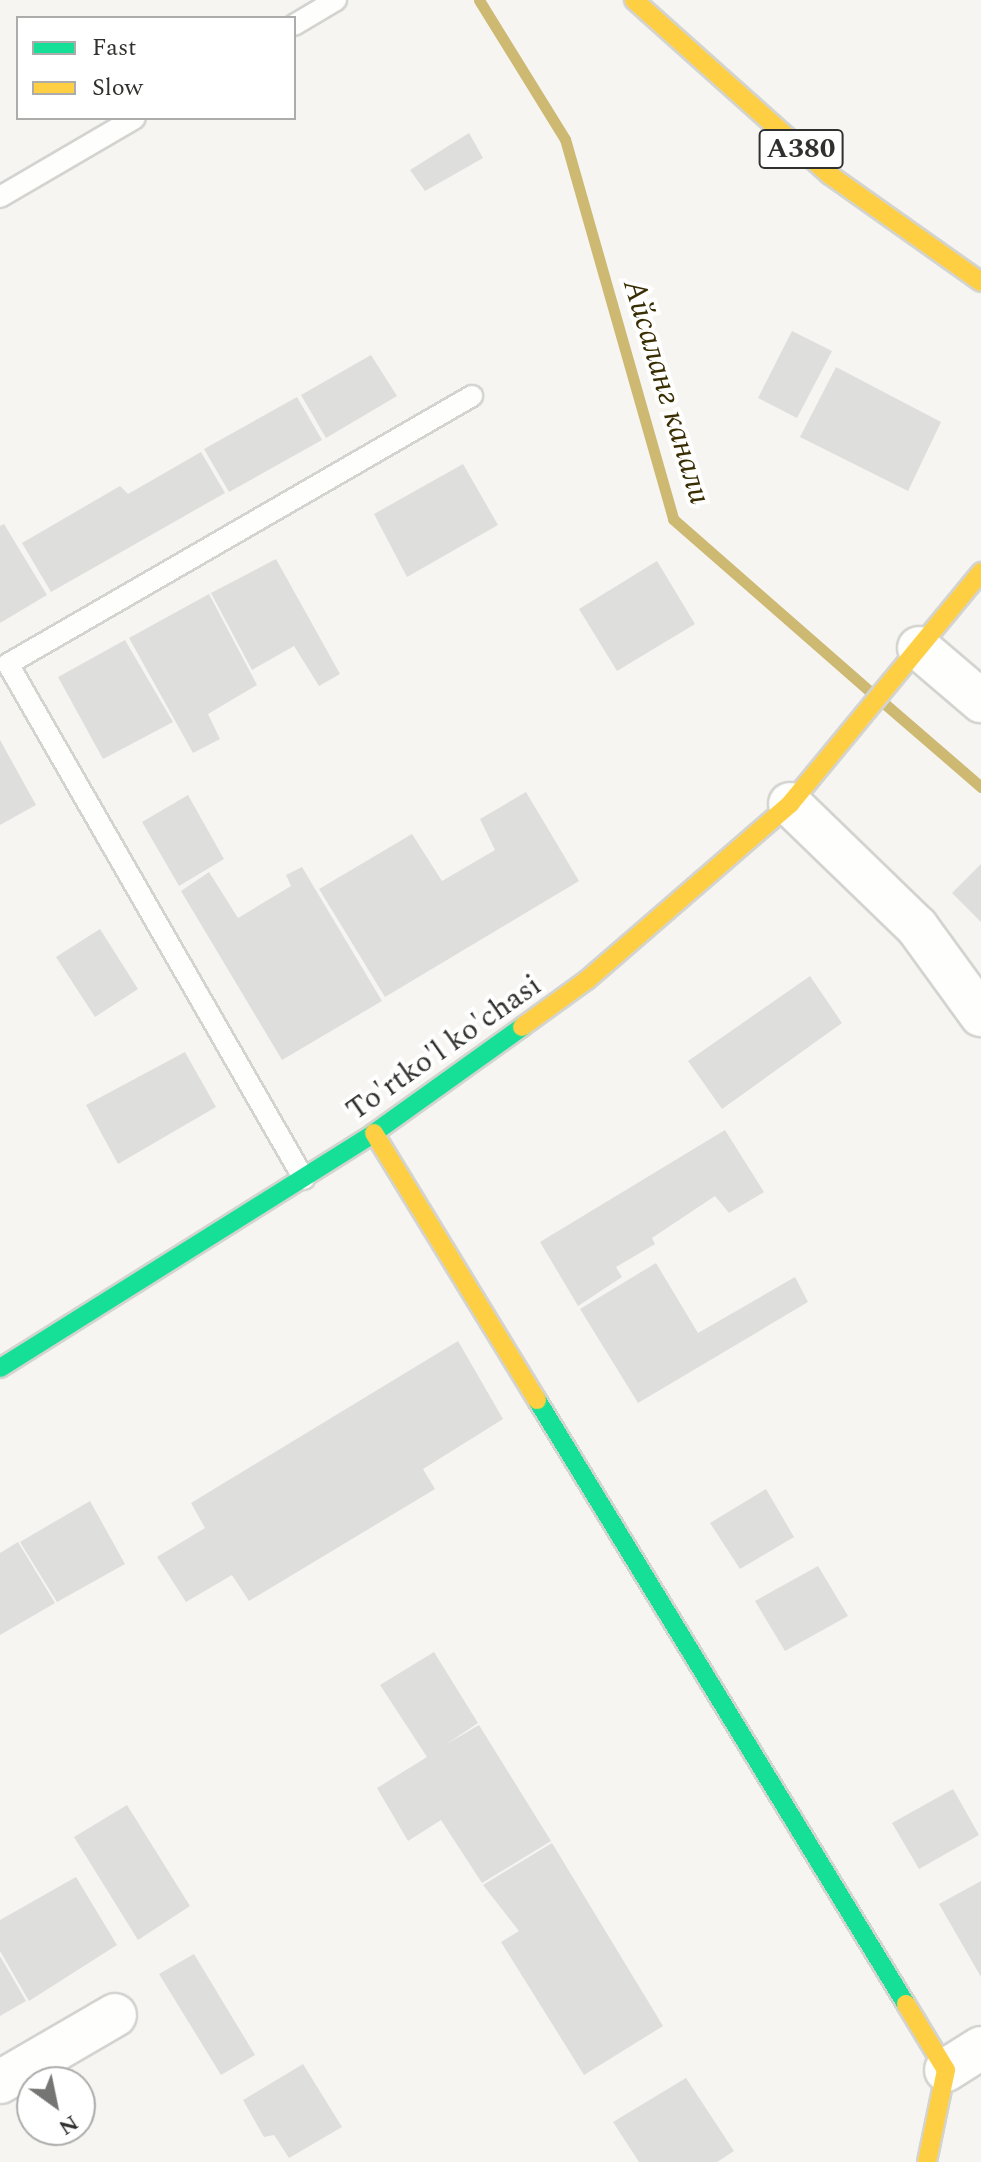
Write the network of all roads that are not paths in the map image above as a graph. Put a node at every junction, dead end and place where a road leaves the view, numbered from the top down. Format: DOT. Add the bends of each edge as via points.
graph roads {
  1 [pos="336,0"];
  2 [pos="634,0"];
  3 [pos="296,24"];
  4 [pos="132,120"];
  5 [pos="0,197"];
  6 [pos="981,282"];
  7 [pos="472,396"];
  8 [pos="981,572"];
  9 [pos="919,648"];
  10 [pos="981,701"];
  11 [pos="790,804"];
  12 [pos="981,1015"];
  13 [pos="374,1133"];
  14 [pos="304,1179"];
  15 [pos="0,1368"];
  16 [pos="115,2015"];
  17 [pos="981,2048"];
  18 [pos="946,2070"];
  19 [pos="0,2082"];
  20 [pos="927,2162"];
  1 -- 3 [label="lane"];
  2 -- 6 [label="main road, A380" via="830,175"];
  4 -- 5 [label="lane"];
  7 -- 14 [label="lane" via="8,664"];
  8 -- 9 [label="main road, To'rtko'l ko'chasi"];
  9 -- 10 [label="street"];
  9 -- 11 [label="main road, To'rtko'l ko'chasi"];
  11 -- 12 [label="street" via="917,927"];
  11 -- 13 [label="main road, To'rtko'l ko'chasi" via="587,980"];
  13 -- 14 [label="main road, To'rtko'l ko'chasi"];
  13 -- 18 [label="main road"];
  14 -- 15 [label="main road, To'rtko'l ko'chasi"];
  16 -- 19 [label="street"];
  17 -- 18 [label="street"];
  18 -- 20 [label="main road"];
}
